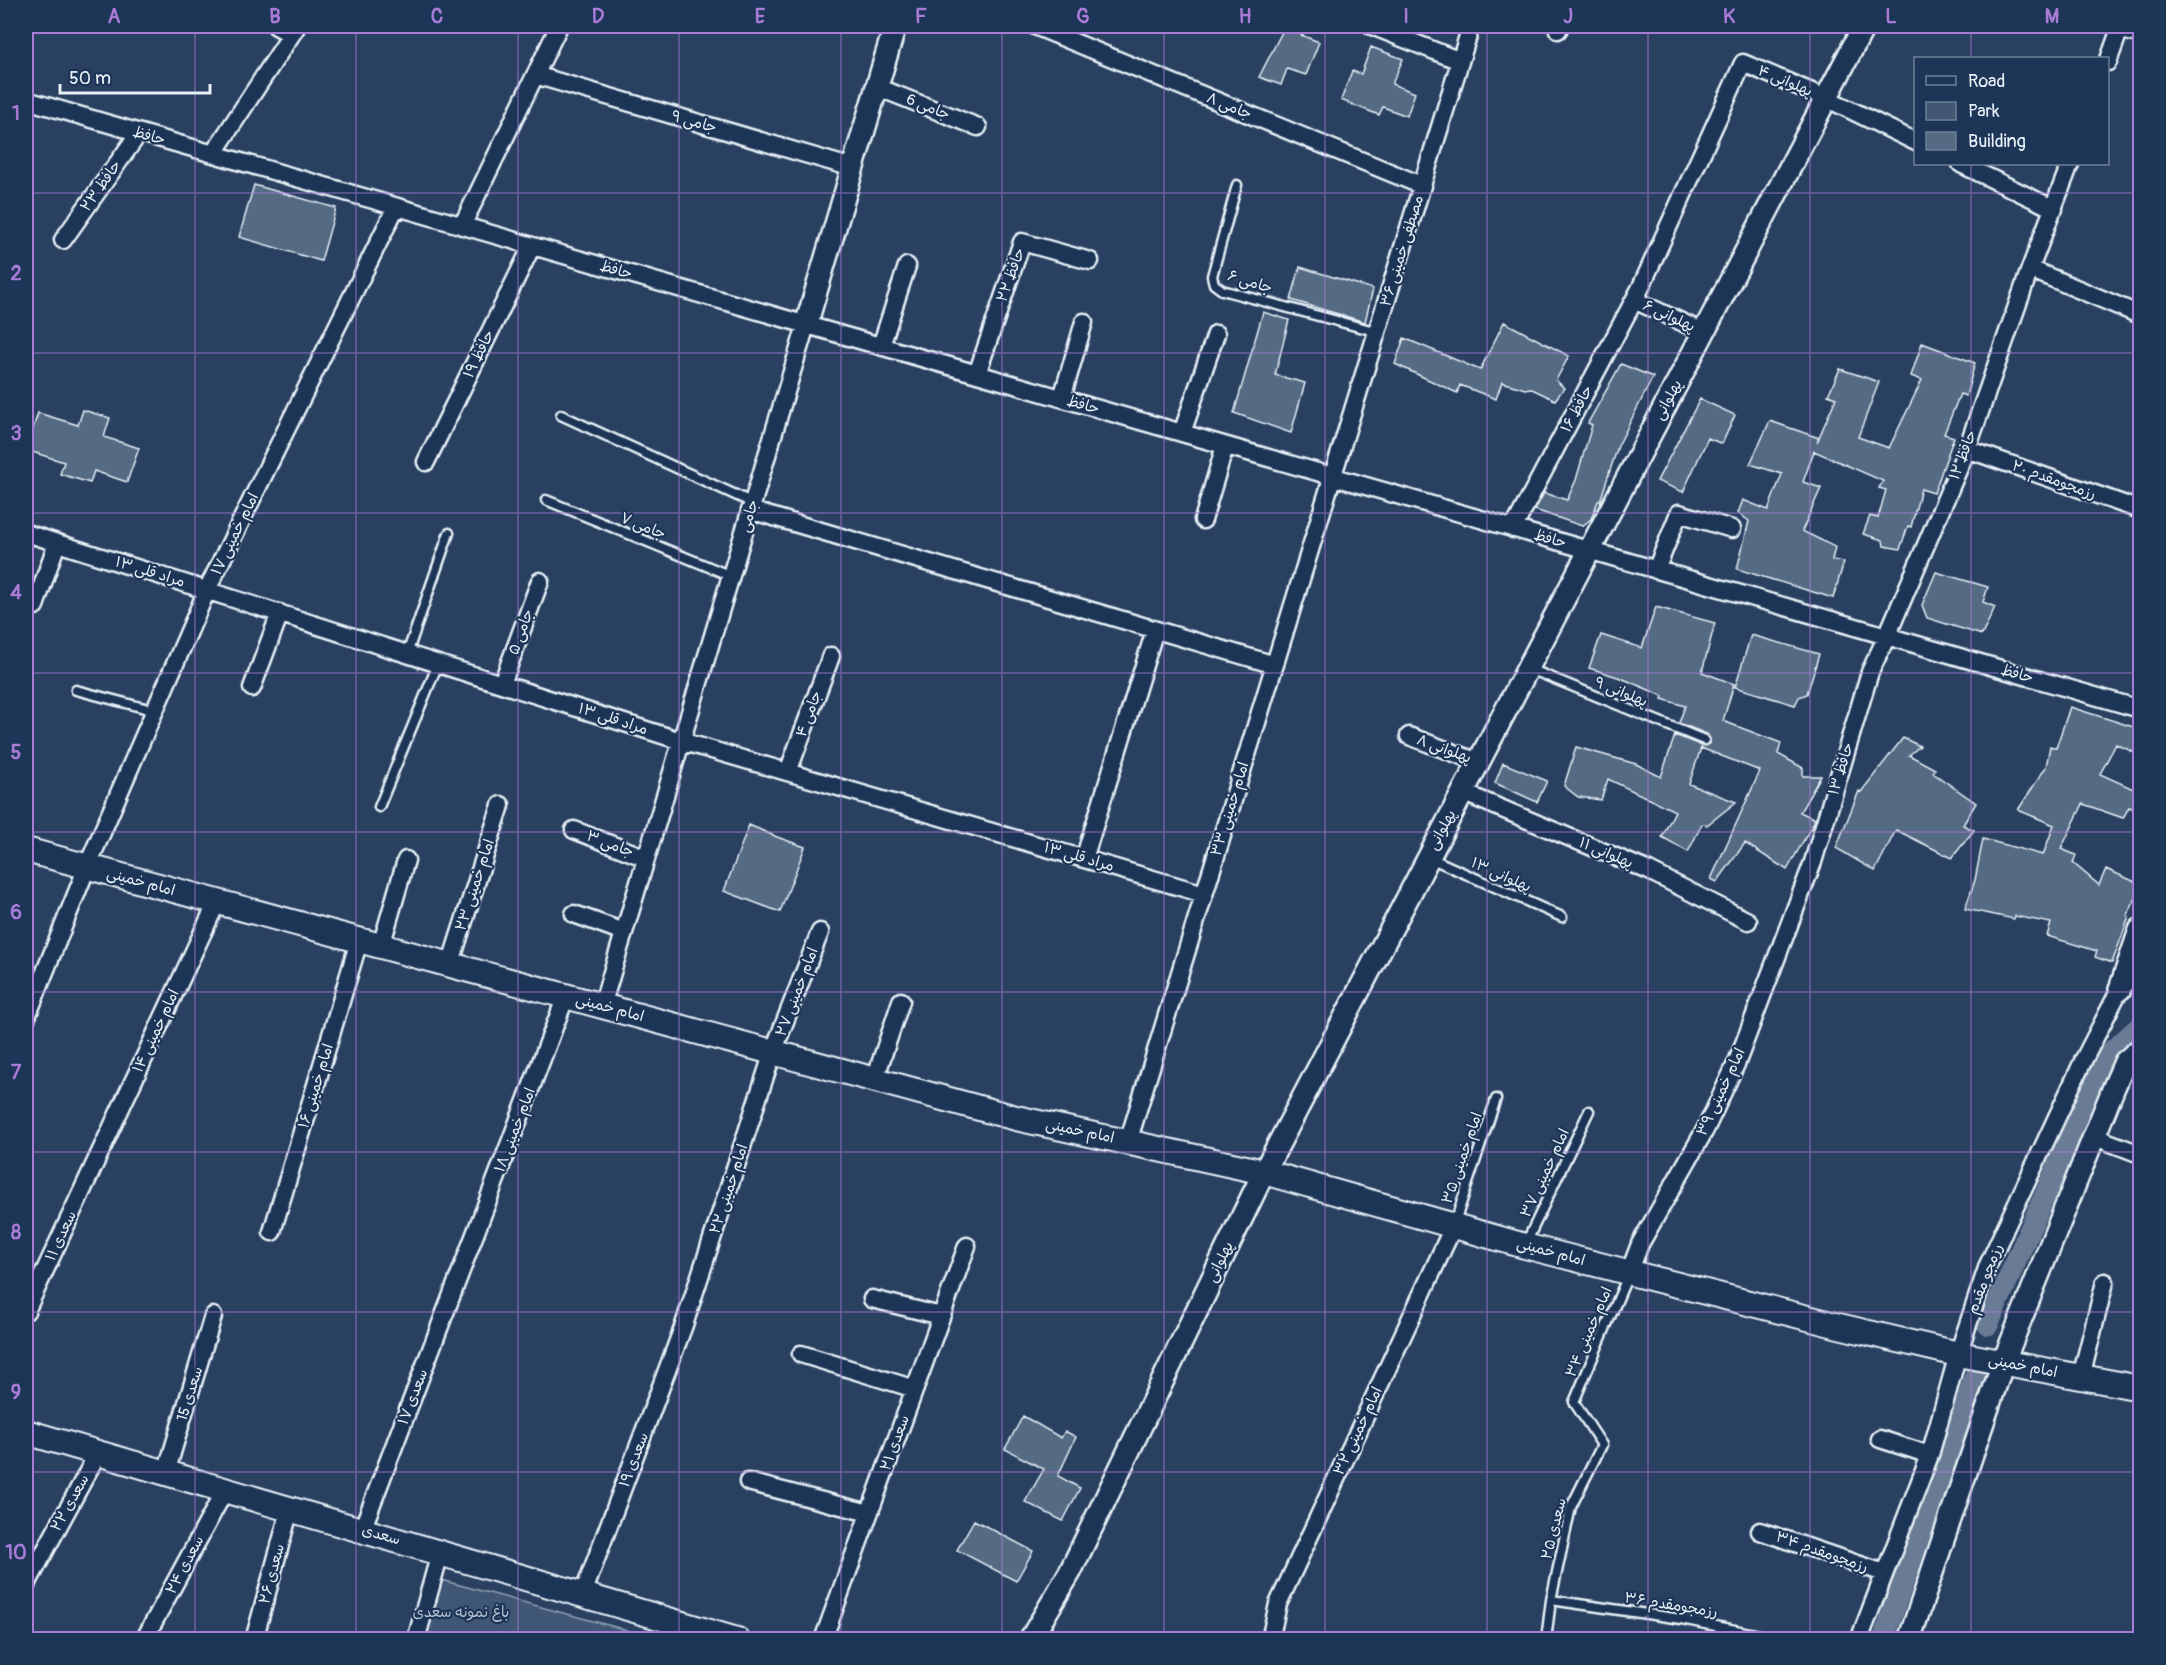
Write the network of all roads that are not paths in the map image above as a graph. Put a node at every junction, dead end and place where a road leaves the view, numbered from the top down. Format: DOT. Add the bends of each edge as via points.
graph roads {
  1 [pos="276,26"];
  2 [pos="559,26"];
  3 [pos="1035,26"];
  4 [pos="1372,26"];
  5 [pos="1471,26"];
  6 [pos="1864,26"];
  7 [pos="2122,26"];
  8 [pos="892,27"];
  9 [pos="294,30"];
  10 [pos="2140,31"];
  11 [pos="2109,59"];
  12 [pos="1460,61"];
  13 [pos="1743,63"];
  14 [pos="535,75"];
  15 [pos="877,87"];
  16 [pos="1826,98"];
  17 [pos="26,100"];
  18 [pos="978,127"];
  19 [pos="140,133"];
  20 [pos="1914,140"];
  21 [pos="213,154"];
  22 [pos="1963,165"];
  23 [pos="2070,165"];
  24 [pos="853,168"];
  25 [pos="1237,185"];
  26 [pos="1423,186"];
  27 [pos="396,207"];
  28 [pos="2054,208"];
  29 [pos="462,226"];
  30 [pos="63,240"];
  31 [pos="532,246"];
  32 [pos="1090,261"];
  33 [pos="907,266"];
  34 [pos="2030,269"];
  35 [pos="1637,294"];
  36 [pos="2140,315"];
  37 [pos="1083,322"];
  38 [pos="806,325"];
  39 [pos="1378,332"];
  40 [pos="1703,332"];
  41 [pos="1216,334"];
  42 [pos="881,346"];
  43 [pos="977,374"];
  44 [pos="1062,398"];
  45 [pos="561,415"];
  46 [pos="1182,433"];
  47 [pos="1225,446"];
  48 [pos="1967,449"];
  49 [pos="426,462"];
  50 [pos="1333,477"];
  51 [pos="546,500"];
  52 [pos="752,507"];
  53 [pos="2140,510"];
  54 [pos="1203,520"];
  55 [pos="1513,528"];
  56 [pos="1732,529"];
  57 [pos="26,533"];
  58 [pos="449,533"];
  59 [pos="57,543"];
  60 [pos="1590,550"];
  61 [pos="1656,570"];
  62 [pos="731,576"];
  63 [pos="540,580"];
  64 [pos="207,590"];
  65 [pos="35,606"];
  66 [pos="280,613"];
  67 [pos="1155,630"];
  68 [pos="1887,636"];
  69 [pos="407,654"];
  70 [pos="831,656"];
  71 [pos="438,664"];
  72 [pos="1275,665"];
  73 [pos="1528,668"];
  74 [pos="502,684"];
  75 [pos="252,688"];
  76 [pos="76,690"];
  77 [pos="2140,709"];
  78 [pos="156,711"];
  79 [pos="1409,736"];
  80 [pos="1704,740"];
  81 [pos="681,741"];
  82 [pos="1478,762"];
  83 [pos="788,772"];
  84 [pos="1462,792"];
  85 [pos="501,805"];
  86 [pos="379,807"];
  87 [pos="574,830"];
  88 [pos="26,850"];
  89 [pos="1428,857"];
  90 [pos="646,858"];
  91 [pos="1084,859"];
  92 [pos="406,860"];
  93 [pos="87,867"];
  94 [pos="1204,894"];
  95 [pos="217,902"];
  96 [pos="1798,903"];
  97 [pos="574,914"];
  98 [pos="1562,917"];
  99 [pos="1748,921"];
  100 [pos="2140,930"];
  101 [pos="624,932"];
  102 [pos="820,932"];
  103 [pos="370,944"];
  104 [pos="450,965"];
  105 [pos="2120,989"];
  106 [pos="566,996"];
  107 [pos="900,1001"];
  108 [pos="602,1006"];
  109 [pos="26,1019"];
  110 [pos="2140,1049"];
  111 [pos="773,1052"];
  112 [pos="875,1079"];
  113 [pos="1496,1100"];
  114 [pos="1589,1111"];
  115 [pos="2095,1137"];
  116 [pos="1128,1142"];
  117 [pos="2140,1154"];
  118 [pos="96,1160"];
  119 [pos="1264,1172"];
  120 [pos="1454,1225"];
  121 [pos="272,1232"];
  122 [pos="967,1246"];
  123 [pos="1525,1246"];
  124 [pos="464,1263"];
  125 [pos="1629,1273"];
  126 [pos="2105,1282"];
  127 [pos="872,1299"];
  128 [pos="26,1311"];
  129 [pos="213,1316"];
  130 [pos="941,1316"];
  131 [pos="684,1325"];
  132 [pos="801,1354"];
  133 [pos="1958,1354"];
  134 [pos="2003,1363"];
  135 [pos="2080,1377"];
  136 [pos="2140,1388"];
  137 [pos="915,1389"];
  138 [pos="1574,1402"];
  139 [pos="26,1431"];
  140 [pos="1881,1438"];
  141 [pos="98,1453"];
  142 [pos="1930,1455"];
  143 [pos="166,1473"];
  144 [pos="748,1482"];
  145 [pos="225,1490"];
  146 [pos="290,1509"];
  147 [pos="869,1513"];
  148 [pos="362,1530"];
  149 [pos="1760,1531"];
  150 [pos="440,1552"];
  151 [pos="1884,1573"];
  152 [pos="26,1586"];
  153 [pos="583,1594"];
  154 [pos="1551,1600"];
  155 [pos="144,1640"];
  156 [pos="254,1640"];
  157 [pos="416,1640"];
  158 [pos="737,1640"];
  159 [pos="823,1640"];
  160 [pos="1030,1640"];
  161 [pos="1270,1640"];
  162 [pos="1546,1640"];
  163 [pos="1785,1640"];
  164 [pos="1859,1640"];
  165 [pos="1909,1640"];
  1 -- 9 [label="street"];
  2 -- 14 [label="street"];
  3 -- 26 [label="street, جامی ۸"];
  4 -- 12 [label="street"];
  5 -- 12 [label="street, مصطفی خمینی ۳۶"];
  6 -- 16 [label="street, پهلوانی"];
  7 -- 10 [label="main road"];
  7 -- 11 [label="street"];
  8 -- 15 [label="street, جامی"];
  9 -- 21 [label="street"];
  12 -- 26 [label="street, مصطفی خمینی ۳۶"];
  13 -- 16 [label="street, پهلوانی ۴"];
  13 -- 35 [label="street, حافظ ۱۶"];
  14 -- 24 [label="street, جامی ۹"];
  14 -- 29 [label="street"];
  15 -- 18 [label="street, جامی 6"];
  15 -- 24 [label="street, جامی"];
  16 -- 20 [label="street, پهلوانی ۴"];
  16 -- 40 [label="street, پهلوانی"];
  17 -- 19 [label="street, حافظ"];
  19 -- 21 [label="street, حافظ"];
  19 -- 30 [label="street, حافظ ۲۳"];
  21 -- 27 [label="street, حافظ"];
  22 -- 28 [label="street"];
  23 -- 28 [label="street, حافظ ۱۲"];
  24 -- 38 [label="street, جامی"];
  25 -- 39 [label="lane, جامی ۶" via="1212,276 1214,284 1222,290"];
  26 -- 39 [label="street, مصطفی خمینی ۳۶"];
  27 -- 29 [label="street, حافظ"];
  27 -- 64 [label="street, امام خمینی ۱۷"];
  28 -- 34 [label="street, حافظ ۱۲"];
  29 -- 31 [label="street, حافظ"];
  31 -- 38 [label="street, حافظ"];
  31 -- 49 [label="street, حافظ ۱۹"];
  32 -- 43 [label="street, حافظ ۲۲" via="1022,242"];
  33 -- 42 [label="street"];
  34 -- 36 [label="street"];
  34 -- 48 [label="street, حافظ ۱۲"];
  35 -- 40 [label="street, پهلوانی ۶"];
  35 -- 55 [label="street, حافظ ۱۶"];
  37 -- 44 [label="street"];
  38 -- 42 [label="street, حافظ"];
  38 -- 52 [label="street, جامی"];
  39 -- 50 [label="street, مصطفی خمینی ۳۶"];
  40 -- 60 [label="street, پهلوانی"];
  41 -- 46 [label="street"];
  42 -- 43 [label="street, حافظ"];
  43 -- 44 [label="street, حافظ"];
  44 -- 46 [label="street, حافظ"];
  45 -- 52 [label="lane"];
  46 -- 47 [label="street, حافظ"];
  47 -- 50 [label="street, حافظ"];
  47 -- 54 [label="street"];
  48 -- 53 [label="street, رزمجومقدم ۲۰"];
  48 -- 68 [label="street, حافظ ۱۲"];
  50 -- 55 [label="street, حافظ"];
  50 -- 72 [label="street, امام خمینی ۳۳"];
  51 -- 62 [label="lane, جامی ۷"];
  52 -- 62 [label="street, جامی"];
  52 -- 67 [label="street"];
  55 -- 60 [label="street, حافظ"];
  56 -- 61 [label="street" via="1679,513"];
  57 -- 59 [label="street, مراد قلی ۱۳"];
  58 -- 69 [label="lane"];
  59 -- 64 [label="street, مراد قلی ۱۳"];
  59 -- 65 [label="street"];
  60 -- 61 [label="street, حافظ"];
  60 -- 73 [label="street, پهلوانی"];
  61 -- 68 [label="street, حافظ"];
  62 -- 81 [label="street, جامی"];
  63 -- 74 [label="street, جامی ۵"];
  64 -- 66 [label="street, مراد قلی ۱۳"];
  64 -- 78 [label="street, امام خمینی ۱۷"];
  66 -- 69 [label="street, مراد قلی ۱۳"];
  66 -- 75 [label="street"];
  67 -- 72 [label="street"];
  67 -- 91 [label="street"];
  68 -- 77 [label="street, حافظ"];
  68 -- 96 [label="street, حافظ ۱۳" via="1870,672"];
  69 -- 71 [label="street, مراد قلی ۱۳"];
  70 -- 83 [label="street, جامی ۴"];
  71 -- 74 [label="street, مراد قلی ۱۳"];
  71 -- 86 [label="lane"];
  72 -- 94 [label="street, امام خمینی ۳۳"];
  73 -- 80 [label="lane, پهلوانی ۹"];
  73 -- 82 [label="street, پهلوانی"];
  74 -- 81 [label="street, مراد قلی ۱۳"];
  76 -- 78 [label="lane"];
  78 -- 93 [label="street, امام خمینی ۱۷"];
  79 -- 82 [label="street, پهلوانی ۸"];
  81 -- 83 [label="street, مراد قلی ۱۳"];
  81 -- 90 [label="street, جامی"];
  82 -- 84 [label="street, پهلوانی"];
  83 -- 91 [label="street, مراد قلی ۱۳"];
  84 -- 89 [label="street, پهلوانی"];
  84 -- 99 [label="street, پهلوانی ۱۱" via="1649,871"];
  85 -- 104 [label="street, امام خمینی ۲۳"];
  87 -- 90 [label="street, جامی ۳"];
  88 -- 93 [label="main road, امام خمینی"];
  89 -- 98 [label="lane, پهلوانی ۱۳"];
  89 -- 119 [label="street, پهلوانی"];
  90 -- 101 [label="street, جامی"];
  91 -- 94 [label="street, مراد قلی ۱۳"];
  92 -- 103 [label="street, امام خمینی ۱۶"];
  93 -- 95 [label="main road, امام خمینی"];
  93 -- 109 [label="street, امام خمینی ۱۷"];
  94 -- 116 [label="street, امام خمینی ۳۳"];
  95 -- 103 [label="main road, امام خمینی"];
  95 -- 118 [label="street, امام خمینی ۱۴"];
  96 -- 125 [label="street, امام خمینی ۳۹" via="1737,1062 1705,1130 1640,1244"];
  97 -- 101 [label="street"];
  100 -- 105 [label="street, رزمجو مقدم"];
  101 -- 108 [label="street, جامی"];
  102 -- 111 [label="street, امام خمینی ۲۷"];
  103 -- 104 [label="main road, امام خمینی"];
  103 -- 121 [label="street, امام خمینی ۱۶"];
  104 -- 106 [label="main road, امام خمینی"];
  105 -- 133 [label="street, رزمجو مقدم" via="1988,1264"];
  106 -- 108 [label="main road, امام خمینی"];
  106 -- 124 [label="street, امام خمینی ۱۸"];
  107 -- 112 [label="street"];
  108 -- 111 [label="main road, امام خمینی"];
  110 -- 115 [label="street" via="2125,1062"];
  111 -- 112 [label="main road, امام خمینی"];
  111 -- 131 [label="street, امام خمینی ۲۲"];
  112 -- 116 [label="main road, امام خمینی" via="1016,1118"];
  113 -- 120 [label="lane, امام خمینی ۳۵"];
  114 -- 123 [label="lane, امام خمینی ۳۷"];
  115 -- 117 [label="street"];
  115 -- 134 [label="street"];
  116 -- 119 [label="main road, امام خمینی"];
  118 -- 128 [label="street, سعدی ۱۱"];
  119 -- 120 [label="main road, امام خمینی"];
  119 -- 160 [label="street, پهلوانی" via="1070,1572"];
  120 -- 123 [label="main road, امام خمینی"];
  120 -- 161 [label="street, امام خمینی ۳۲" via="1278,1604"];
  122 -- 130 [label="street, سعدی ۲۱"];
  123 -- 125 [label="main road, امام خمینی"];
  124 -- 148 [label="street, سعدی ۱۷"];
  125 -- 133 [label="main road, امام خمینی"];
  125 -- 138 [label="lane, امام خمینی ۳۴"];
  126 -- 135 [label="street"];
  127 -- 130 [label="street"];
  129 -- 143 [label="street, سعدی 15"];
  130 -- 137 [label="street, سعدی ۲۱"];
  131 -- 153 [label="street, سعدی ۱۹"];
  132 -- 137 [label="street"];
  133 -- 134 [label="main road, امام خمینی"];
  133 -- 142 [label="street, رزمجو مقدم"];
  134 -- 135 [label="main road, امام خمینی"];
  134 -- 165 [label="street"];
  135 -- 136 [label="main road, امام خمینی"];
  137 -- 147 [label="street, سعدی ۲۱"];
  138 -- 154 [label="lane, سعدی ۲۵" via="1602,1445 1571,1507"];
  139 -- 141 [label="main road, سعدی"];
  140 -- 142 [label="street"];
  141 -- 143 [label="main road, سعدی"];
  141 -- 152 [label="street, سعدی ۲۲"];
  142 -- 151 [label="street, رزمجو مقدم"];
  143 -- 145 [label="main road, سعدی"];
  144 -- 147 [label="street"];
  145 -- 146 [label="main road, سعدی"];
  145 -- 155 [label="street, سعدی ۲۴"];
  146 -- 148 [label="main road, سعدی"];
  146 -- 156 [label="street, سعدی ۲۶"];
  147 -- 159 [label="street, سعدی ۲۱"];
  148 -- 150 [label="main road, سعدی"];
  149 -- 151 [label="street, رزمجومقدم ۳۴"];
  150 -- 153 [label="main road, سعدی"];
  150 -- 157 [label="street"];
  151 -- 164 [label="street, رزمجو مقدم"];
  153 -- 158 [label="main road, سعدی"];
  154 -- 162 [label="lane, سعدی ۲۵"];
  154 -- 163 [label="lane, رزمجومقدم ۳۶" via="1681,1619"];
}
